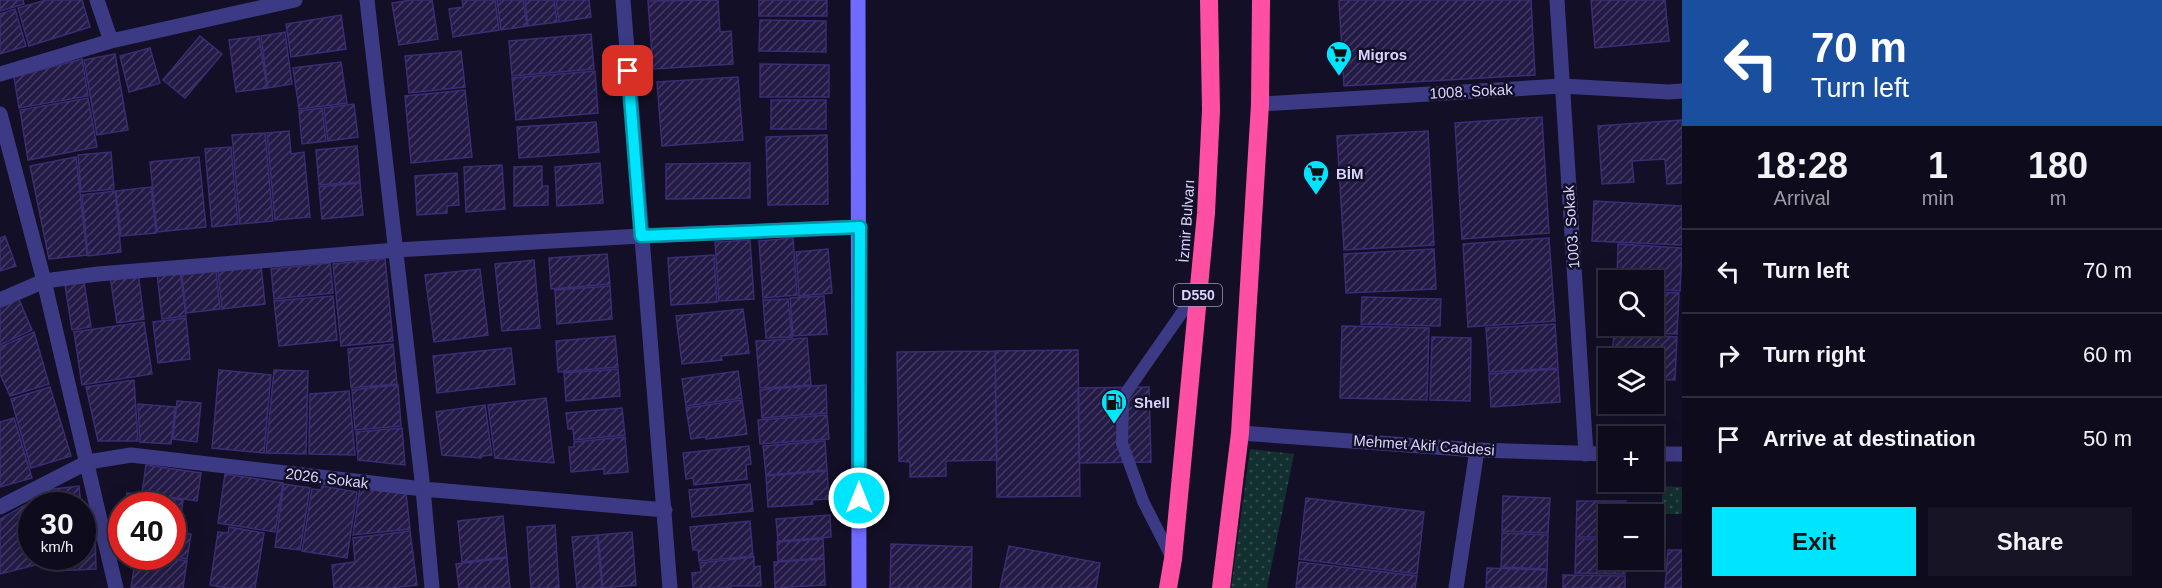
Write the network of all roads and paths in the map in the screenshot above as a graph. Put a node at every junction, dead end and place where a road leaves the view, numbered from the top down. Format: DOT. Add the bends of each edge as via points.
graph roads {
  1 [pos="97,0"];
  2 [pos="295,0"];
  3 [pos="368,0"];
  4 [pos="623,0"];
  5 [pos="858,0"];
  6 [pos="1209,0"];
  7 [pos="1261,0"];
  8 [pos="1557,0"];
  9 [pos="111,41"];
  10 [pos="0,74"];
  11 [pos="1562,86"];
  12 [pos="1682,91"];
  13 [pos="1260,104"];
  14 [pos="0,114"];
  15 [pos="860,227"];
  16 [pos="641,236"];
  17 [pos="396,250"];
  18 [pos="44,281"];
  19 [pos="1199,288"];
  20 [pos="0,300"];
  21 [pos="1240,433"];
  22 [pos="1477,450"];
  23 [pos="1586,454"];
  24 [pos="1598,454"];
  25 [pos="1664,454"];
  26 [pos="1682,454"];
  27 [pos="88,462"];
  28 [pos="423,489"];
  29 [pos="0,507"];
  30 [pos="665,510"];
  31 [pos="1173,559"];
  32 [pos="116,588"];
  33 [pos="432,588"];
  34 [pos="670,588"];
  35 [pos="859,588"];
  36 [pos="1168,588"];
  37 [pos="1221,588"];
  38 [pos="1456,588"];
  1 -- 9 [label="street"];
  2 -- 9 [label="street"];
  3 -- 17 [label="street"];
  4 -- 16 [label="street"];
  5 -- 15 [label="street"];
  6 -- 19 [label="highway, İzmir Bulvarı / D550" via="1211,110"];
  7 -- 13 [label="highway"];
  8 -- 11 [label="street, 1003. Sokak"];
  9 -- 10 [label="street"];
  11 -- 12 [label="street, 1008. Sokak"];
  11 -- 13 [label="street, 1008. Sokak"];
  11 -- 23 [label="street, 1003. Sokak"];
  13 -- 21 [label="highway"];
  14 -- 18 [label="street"];
  15 -- 16 [label="street"];
  15 -- 35 [label="street"];
  16 -- 17 [label="street"];
  16 -- 30 [label="street"];
  17 -- 18 [label="street"];
  17 -- 28 [label="street"];
  18 -- 20 [label="street"];
  18 -- 27 [label="street"];
  19 -- 31 [label="highway, İzmir Bulvarı / D550"];
  19 -- 31 [label="lane" via="1123,397 1122,443 1143,501"];
  21 -- 22 [label="street, Mehmet Akif Caddesi"];
  21 -- 37 [label="highway"];
  22 -- 23 [label="street, Mehmet Akif Caddesi"];
  22 -- 38 [label="street"];
  23 -- 24 [label="street, Mehmet Akif Caddesi"];
  25 -- 26 [label="street"];
  27 -- 28 [label="street, 2026. Sokak" via="131,456"];
  27 -- 29 [label="street, 2026. Sokak"];
  27 -- 32 [label="street"];
  28 -- 30 [label="street, 2026. Sokak"];
  28 -- 33 [label="street"];
  30 -- 34 [label="street"];
  31 -- 36 [label="highway, İzmir Bulvarı / D550"];
}
